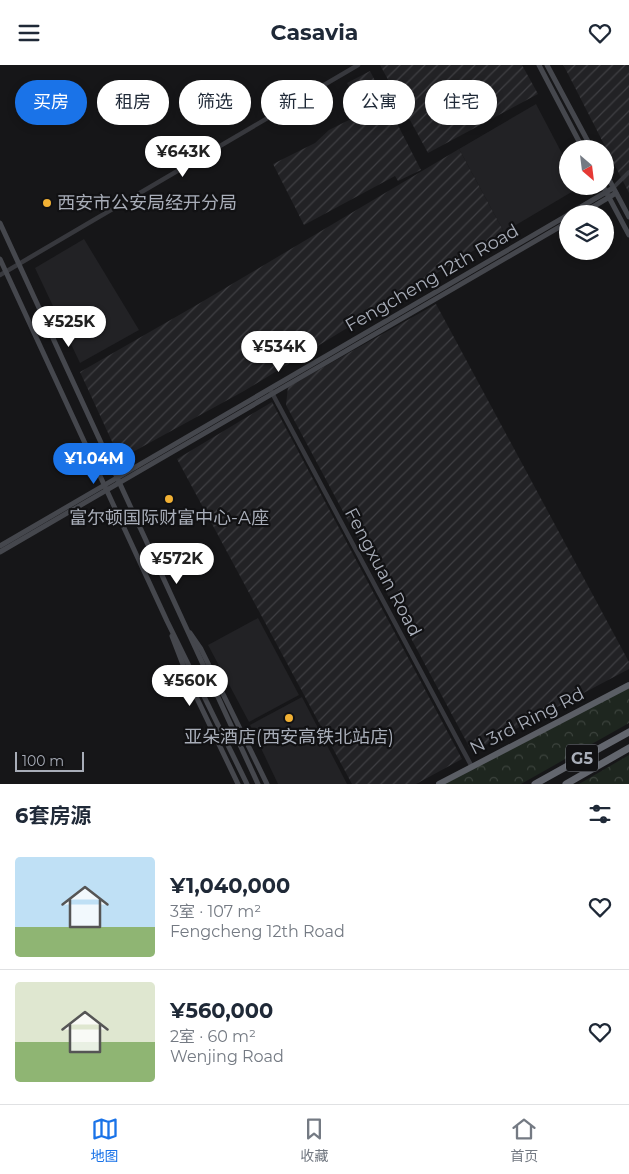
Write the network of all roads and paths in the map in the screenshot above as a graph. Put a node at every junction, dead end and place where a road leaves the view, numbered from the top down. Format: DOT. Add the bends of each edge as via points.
graph roads {
  1 [pos="358,65"];
  2 [pos="547,65"];
  3 [pos="540,67"];
  4 [pos="578,140"];
  5 [pos="587,140"];
  6 [pos="629,172"];
  7 [pos="615,190"];
  8 [pos="607,195"];
  9 [pos="586,205"];
  10 [pos="593,205"];
  11 [pos="629,217"];
  12 [pos="559,219"];
  13 [pos="0,223"];
  14 [pos="559,227"];
  15 [pos="629,235"];
  16 [pos="0,259"];
  17 [pos="19,264"];
  18 [pos="6,272"];
  19 [pos="0,275"];
  20 [pos="271,392"];
  21 [pos="119,480"];
  22 [pos="106,487"];
  23 [pos="0,546"];
  24 [pos="0,553"];
  25 [pos="167,621"];
  26 [pos="183,623"];
  27 [pos="629,685"];
  28 [pos="629,733"];
  29 [pos="629,748"];
  30 [pos="472,767"];
  31 [pos="238,784"];
  32 [pos="247,784"];
  33 [pos="258,784"];
  34 [pos="267,784"];
  35 [pos="439,784"];
  36 [pos="535,784"];
  37 [pos="566,784"];
  1 -- 17 [label="street"];
  2 -- 3 [label="street"];
  2 -- 5 [label="main road"];
  3 -- 4 [label="main road"];
  6 -- 7 [label="street, Fengcheng 12th Road"];
  7 -- 11 [label="main road"];
  8 -- 9 [label="main road, Fengcheng 12th Road"];
  8 -- 10 [label="main road, Fengcheng 12th Road"];
  8 -- 15 [label="main road"];
  12 -- 20 [label="main road, Fengcheng 12th Road"];
  13 -- 17 [label="main road"];
  14 -- 20 [label="main road, Fengcheng 12th Road"];
  16 -- 18 [label="main road"];
  17 -- 18 [label="street"];
  17 -- 21 [label="main road"];
  18 -- 19 [label="street"];
  18 -- 22 [label="main road"];
  20 -- 21 [label="main road, Fengcheng 12th Road"];
  20 -- 30 [label="street, Fengxuan Road"];
  21 -- 22 [label="main road, Fengcheng 12th Road"];
  21 -- 26 [label="main road"];
  22 -- 23 [label="main road, Fengcheng 12th Road"];
  22 -- 24 [label="main road, Fengcheng 12th Road"];
  22 -- 25 [label="main road"];
  25 -- 31 [label="main road" via="177,654"];
  25 -- 32 [label="main road"];
  26 -- 33 [label="main road"];
  26 -- 34 [label="main road" via="201,649"];
  27 -- 30 [label="highway, N 3rd Ring Rd"];
  28 -- 36 [label="highway, G5"];
  29 -- 37 [label="highway, G5"];
  30 -- 35 [label="highway, N 3rd Ring Rd"];
}
